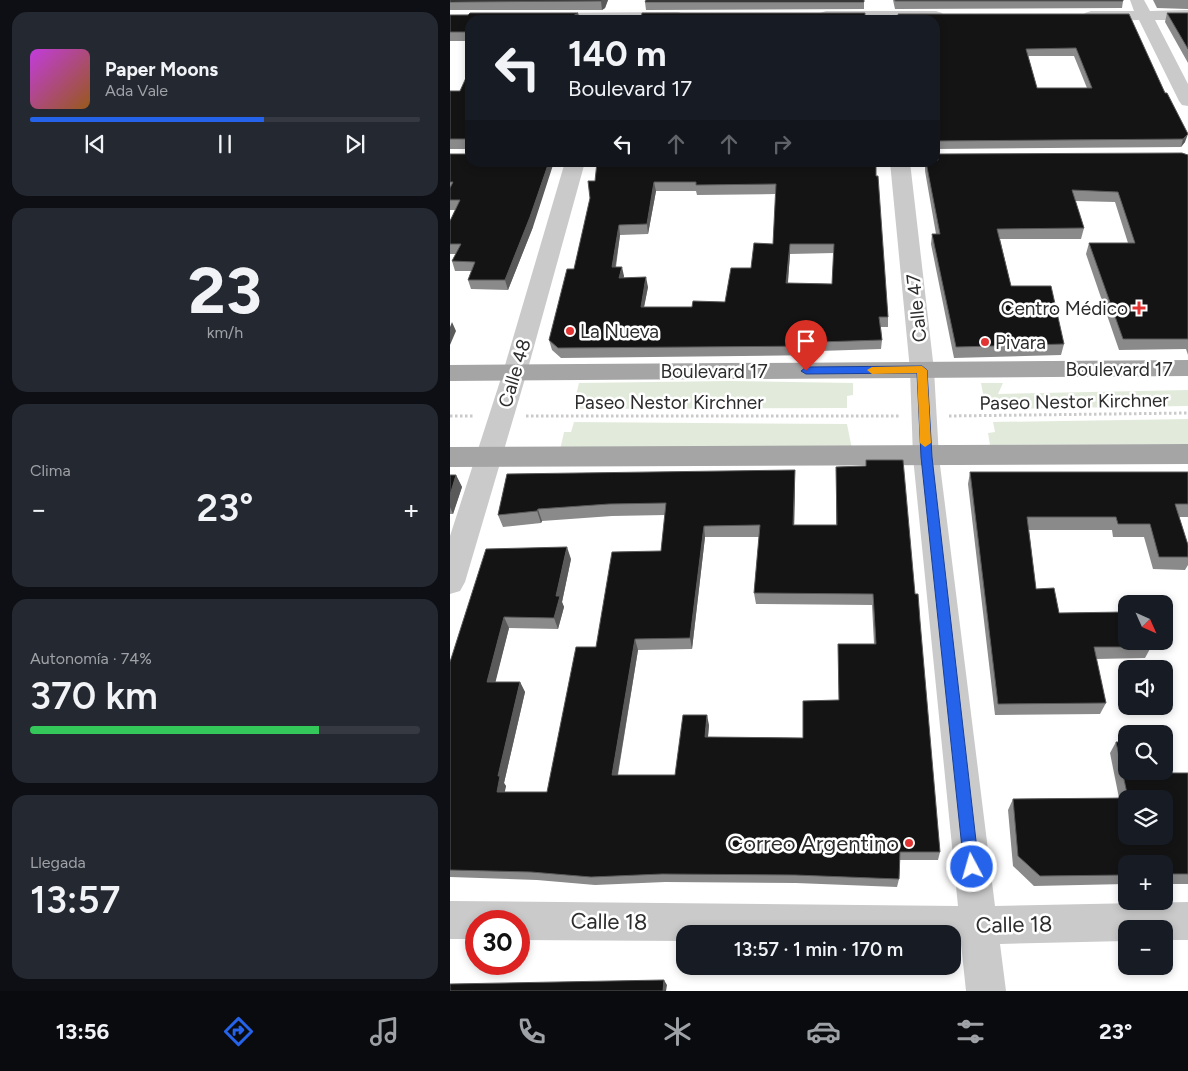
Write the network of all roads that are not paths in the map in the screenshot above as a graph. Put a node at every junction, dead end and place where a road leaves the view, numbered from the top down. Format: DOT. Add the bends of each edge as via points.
graph roads {
  1 [pos="626,0"];
  2 [pos="1136,0"];
  3 [pos="880,12"];
  4 [pos="622,15"];
  5 [pos="828,15"];
  6 [pos="932,15"];
  7 [pos="940,15"];
  8 [pos="1188,15"];
  9 [pos="949,16"];
  10 [pos="1076,16"];
  11 [pos="1144,16"];
  12 [pos="1188,101"];
  13 [pos="574,167"];
  14 [pos="901,167"];
  15 [pos="1188,368"];
  16 [pos="922,370"];
  17 [pos="515,372"];
  18 [pos="450,373"];
  19 [pos="1188,454"];
  20 [pos="450,457"];
  21 [pos="488,457"];
  22 [pos="926,457"];
  23 [pos="450,582"];
  24 [pos="450,920"];
  25 [pos="1188,921"];
  26 [pos="978,925"];
  27 [pos="986,991"];
  1 -- 4 [label="street"];
  2 -- 11 [label="street"];
  3 -- 5 [label="street"];
  3 -- 6 [label="street"];
  7 -- 9 [label="street"];
  8 -- 11 [label="street"];
  10 -- 11 [label="street"];
  11 -- 12 [label="street"];
  13 -- 17 [label="street, Calle 48"];
  14 -- 16 [label="street, Calle 47"];
  15 -- 16 [label="main road, Boulevard 17"];
  16 -- 17 [label="main road, Boulevard 17"];
  16 -- 22 [label="street, Calle 47"];
  17 -- 18 [label="main road, Boulevard 17"];
  17 -- 21 [label="street, Calle 48"];
  19 -- 22 [label="main road"];
  20 -- 21 [label="main road"];
  21 -- 22 [label="main road"];
  21 -- 23 [label="street, Calle 48"];
  22 -- 26 [label="street, Calle 47"];
  24 -- 26 [label="street, Calle 18"];
  25 -- 26 [label="street, Calle 18"];
  26 -- 27 [label="street, Calle 47"];
}
